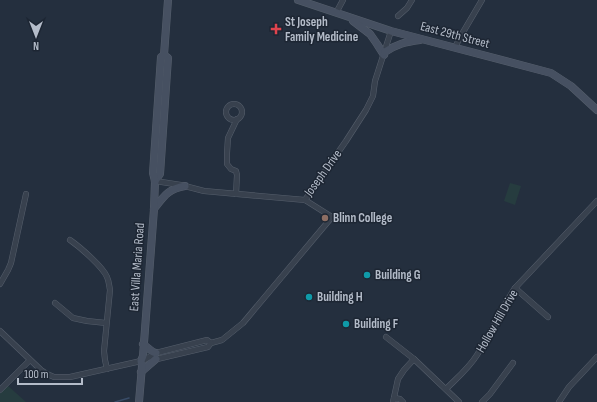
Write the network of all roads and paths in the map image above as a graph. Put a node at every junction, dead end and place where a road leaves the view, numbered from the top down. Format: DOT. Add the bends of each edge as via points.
graph roads {
  1 [pos="168,0"];
  2 [pos="298,0"];
  3 [pos="343,0"];
  4 [pos="412,0"];
  5 [pos="482,0"];
  6 [pos="336,13"];
  7 [pos="398,16"];
  8 [pos="350,18"];
  9 [pos="392,31"];
  10 [pos="424,39"];
  11 [pos="455,48"];
  12 [pos="384,54"];
  13 [pos="597,110"];
  14 [pos="237,119"];
  15 [pos="155,181"];
  16 [pos="185,186"];
  17 [pos="26,194"];
  18 [pos="236,194"];
  19 [pos="305,200"];
  20 [pos="597,201"];
  21 [pos="154,209"];
  22 [pos="70,240"];
  23 [pos="0,284"];
  24 [pos="515,288"];
  25 [pos="55,303"];
  26 [pos="548,317"];
  27 [pos="106,323"];
  28 [pos="0,331"];
  29 [pos="386,336"];
  30 [pos="144,344"];
  31 [pos="156,356"];
  32 [pos="597,357"];
  33 [pos="414,359"];
  34 [pos="30,360"];
  35 [pos="513,362"];
  36 [pos="142,363"];
  37 [pos="107,369"];
  38 [pos="446,388"];
  39 [pos="0,390"];
  40 [pos="393,400"];
  41 [pos="139,402"];
  42 [pos="403,402"];
  43 [pos="459,402"];
  44 [pos="482,402"];
  45 [pos="559,402"];
  1 -- 15 [label="main road, East Villa Maria Road" via="164,55 168,58 160,174"];
  2 -- 6 [label="main road, East 29th Street"];
  3 -- 6 [label="street"];
  4 -- 7 [label="street"];
  5 -- 11 [label="street"];
  6 -- 8 [label="main road, East 29th Street"];
  8 -- 9 [label="main road, East 29th Street"];
  8 -- 12 [label="main road" via="370,34"];
  9 -- 10 [label="main road, East 29th Street"];
  9 -- 12 [label="street, Joseph Drive"];
  10 -- 11 [label="main road, East 29th Street"];
  10 -- 12 [label="main road" via="395,45"];
  11 -- 13 [label="main road, East 29th Street" via="551,73 571,86"];
  12 -- 19 [label="street, Joseph Drive" via="373,96 366,110"];
  14 -- 18 [label="street" via="228,138 227,153 227,164 237,175"];
  15 -- 16 [label="street, Joseph Drive"];
  15 -- 21 [label="main road, East Villa Maria Road"];
  16 -- 18 [label="street, Joseph Drive"];
  16 -- 21 [label="main road" via="170,190"];
  17 -- 23 [label="street" via="11,263"];
  18 -- 19 [label="street, Joseph Drive"];
  19 -- 31 [label="street" via="332,217 243,323 222,340 211,343 208,347"];
  20 -- 24 [label="street, Hollow Hill Drive"];
  21 -- 30 [label="main road, East Villa Maria Road"];
  22 -- 27 [label="street" via="107,276 110,290"];
  24 -- 26 [label="street"];
  24 -- 38 [label="street, Hollow Hill Drive" via="477,356"];
  25 -- 27 [label="street" via="73,318"];
  27 -- 37 [label="street" via="104,351"];
  28 -- 34 [label="street"];
  29 -- 33 [label="street"];
  30 -- 31 [label="main road"];
  30 -- 36 [label="main road, East Villa Maria Road"];
  31 -- 36 [label="main road"];
  31 -- 36 [label="street"];
  32 -- 45 [label="street" via="569,387"];
  33 -- 38 [label="street"];
  33 -- 40 [label="street" via="398,379"];
  34 -- 37 [label="street" via="54,377 70,377"];
  34 -- 39 [label="street"];
  35 -- 44 [label="street"];
  36 -- 37 [label="street"];
  36 -- 41 [label="main road, East Villa Maria Road"];
  38 -- 43 [label="street"];
  40 -- 42 [label="street" via="400,399"];
}
